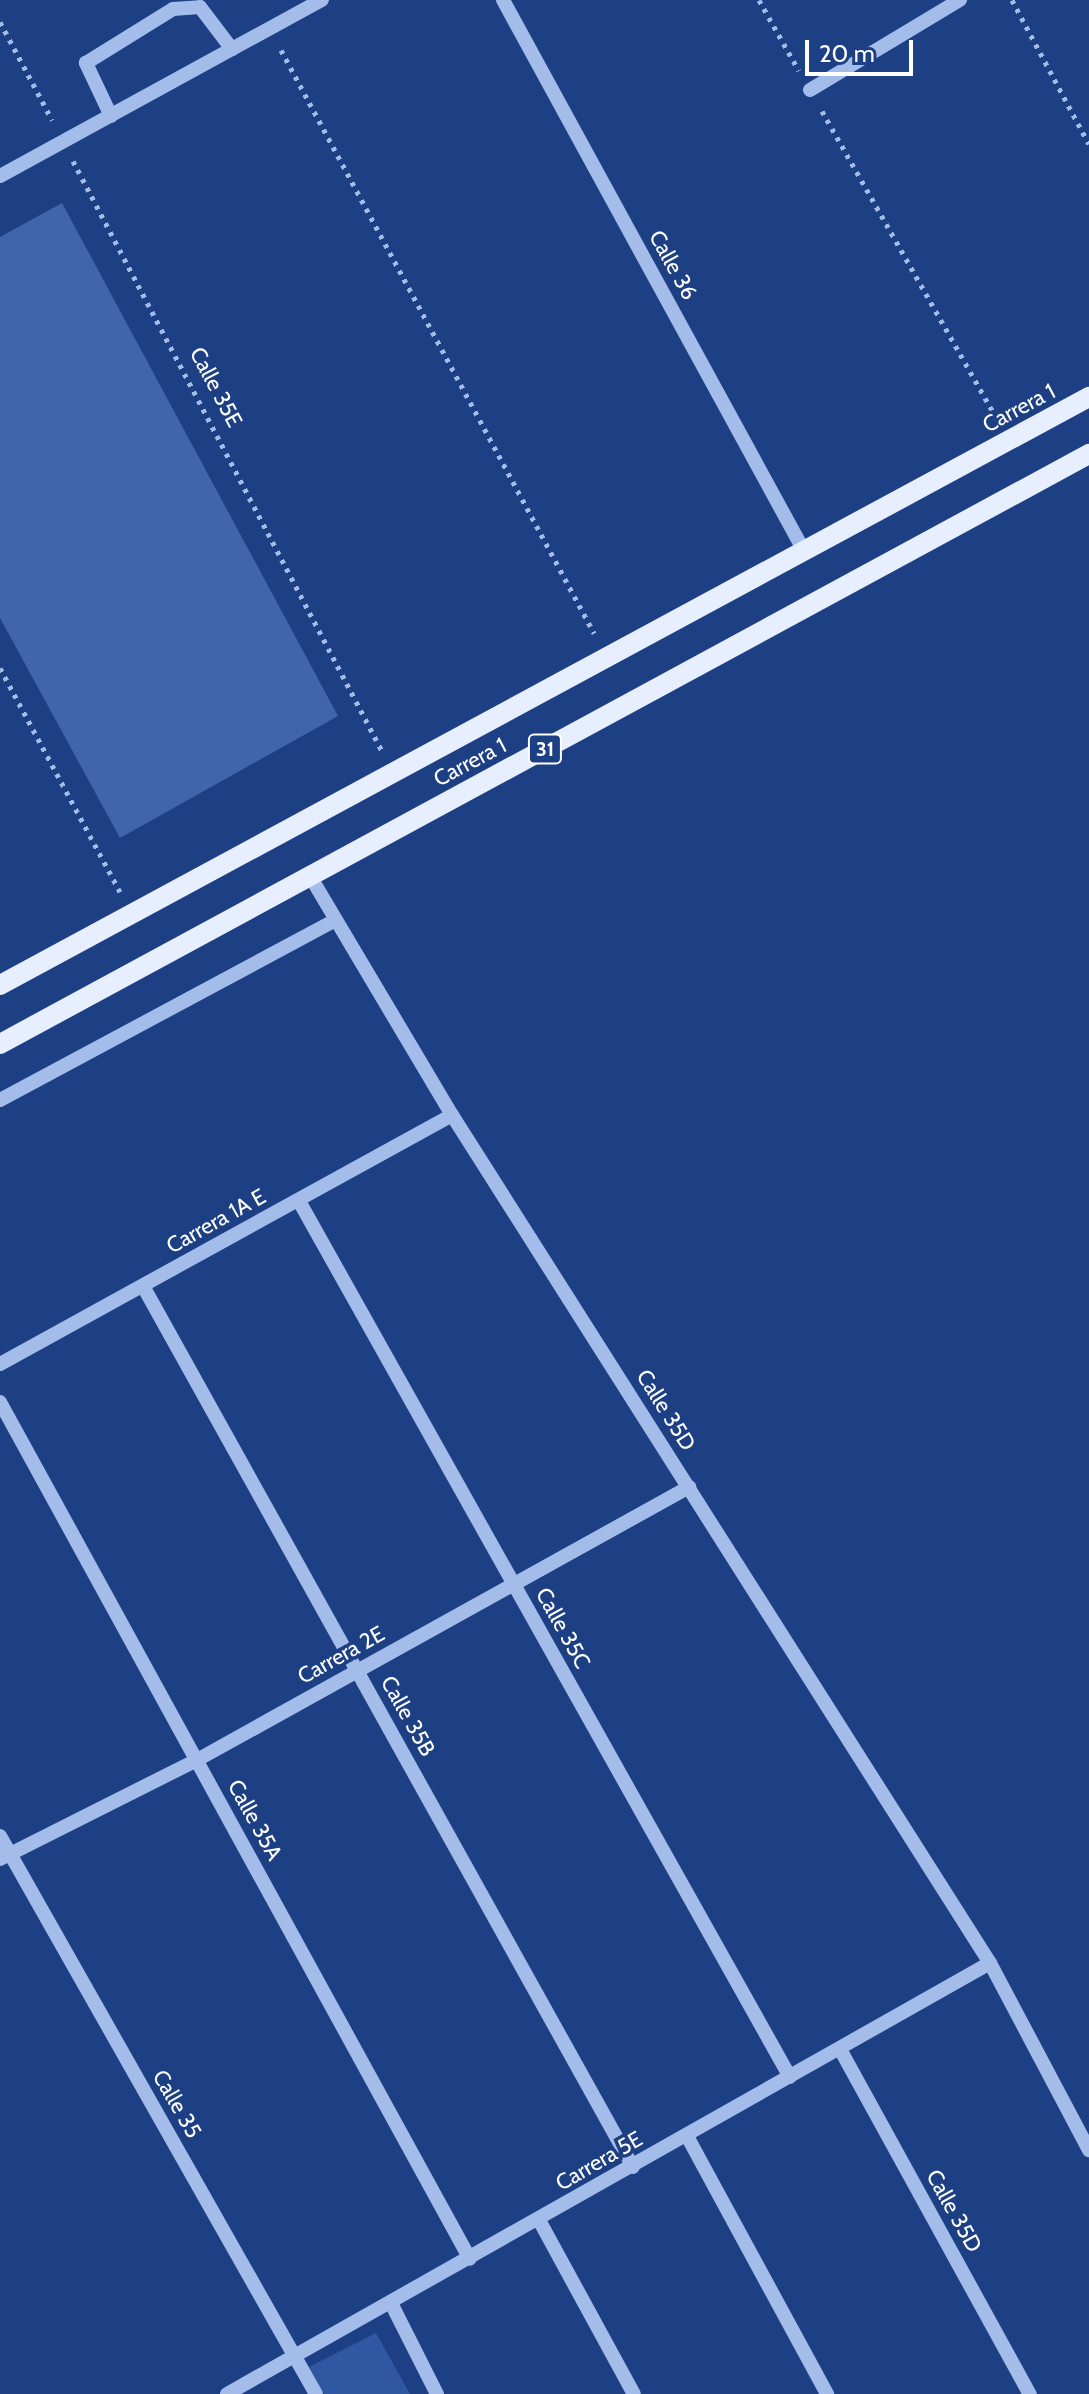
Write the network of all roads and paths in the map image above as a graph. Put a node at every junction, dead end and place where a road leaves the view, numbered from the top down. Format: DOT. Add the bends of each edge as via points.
graph roads {
  1 [pos="322,0"];
  2 [pos="503,0"];
  3 [pos="759,0"];
  4 [pos="960,0"];
  5 [pos="1012,0"];
  6 [pos="0,22"];
  7 [pos="270,28"];
  8 [pos="232,49"];
  9 [pos="810,90"];
  10 [pos="111,116"];
  11 [pos="63,141"];
  12 [pos="1089,144"];
  13 [pos="0,176"];
  14 [pos="1089,397"];
  15 [pos="1009,440"];
  16 [pos="1089,454"];
  17 [pos="804,551"];
  18 [pos="607,657"];
  19 [pos="0,668"];
  20 [pos="394,772"];
  21 [pos="310,876"];
  22 [pos="132,914"];
  23 [pos="335,920"];
  24 [pos="0,985"];
  25 [pos="0,1044"];
  26 [pos="0,1100"];
  27 [pos="452,1115"];
  28 [pos="299,1201"];
  29 [pos="143,1286"];
  30 [pos="0,1364"];
  31 [pos="0,1402"];
  32 [pos="689,1487"];
  33 [pos="514,1585"];
  34 [pos="358,1671"];
  35 [pos="197,1760"];
  36 [pos="0,1836"];
  37 [pos="5,1856"];
  38 [pos="990,1963"];
  39 [pos="840,2049"];
  40 [pos="790,2077"];
  41 [pos="687,2136"];
  42 [pos="1089,2150"];
  43 [pos="633,2167"];
  44 [pos="539,2220"];
  45 [pos="470,2259"];
  46 [pos="391,2303"];
  47 [pos="296,2358"];
  48 [pos="227,2394"];
  49 [pos="316,2394"];
  50 [pos="437,2394"];
  51 [pos="634,2394"];
  52 [pos="827,2394"];
  53 [pos="1030,2394"];
  1 -- 7 [label="street"];
  2 -- 17 [label="street, Calle 36"];
  3 -- 9 [label="path"];
  4 -- 9 [label="street"];
  5 -- 12 [label="path"];
  6 -- 11 [label="path, Calle 35E"];
  7 -- 8 [label="street"];
  7 -- 18 [label="path"];
  8 -- 10 [label="street"];
  8 -- 10 [label="street" via="200,7 173,9 86,63"];
  9 -- 15 [label="path"];
  10 -- 11 [label="street"];
  11 -- 13 [label="street"];
  11 -- 20 [label="path, Calle 35E"];
  14 -- 15 [label="main road, Carrera 1 / 31"];
  15 -- 17 [label="main road, Carrera 1 / 31"];
  16 -- 21 [label="main road, Carrera 1 / 31"];
  17 -- 18 [label="main road, Carrera 1 / 31"];
  18 -- 20 [label="main road, Carrera 1 / 31"];
  19 -- 22 [label="path"];
  20 -- 22 [label="main road, Carrera 1 / 31"];
  21 -- 23 [label="street, Calle 35D"];
  21 -- 25 [label="main road, Carrera 1 / 31"];
  22 -- 24 [label="main road, Carrera 1 / 31"];
  23 -- 26 [label="street"];
  23 -- 27 [label="street, Calle 35D"];
  27 -- 28 [label="street, Carrera 1A E"];
  27 -- 32 [label="street, Calle 35D"];
  28 -- 29 [label="street, Carrera 1A E"];
  28 -- 33 [label="street, Calle 35C"];
  29 -- 30 [label="street, Carrera 1A E"];
  29 -- 34 [label="street, Calle 35B"];
  31 -- 35 [label="street, Calle 35A"];
  32 -- 33 [label="street, Carrera 2E"];
  32 -- 38 [label="street, Calle 35D"];
  33 -- 34 [label="street, Carrera 2E"];
  33 -- 40 [label="street, Calle 35C"];
  34 -- 35 [label="street, Carrera 2E"];
  34 -- 43 [label="street, Calle 35B"];
  35 -- 37 [label="street, Carrera 2E"];
  35 -- 45 [label="street, Calle 35A"];
  36 -- 37 [label="street, Calle 35"];
  37 -- 47 [label="street, Calle 35"];
  38 -- 39 [label="street, Carrera 5E"];
  38 -- 42 [label="street"];
  39 -- 40 [label="street, Carrera 5E"];
  39 -- 53 [label="street, Calle 35D"];
  40 -- 41 [label="street, Carrera 5E"];
  41 -- 43 [label="street, Carrera 5E"];
  41 -- 52 [label="street"];
  43 -- 44 [label="street, Carrera 5E"];
  44 -- 45 [label="street, Carrera 5E"];
  44 -- 51 [label="street"];
  45 -- 46 [label="street, Carrera 5E"];
  46 -- 47 [label="street, Carrera 5E"];
  46 -- 50 [label="street"];
  47 -- 48 [label="street, Carrera 5E"];
  47 -- 49 [label="street, Calle 35"];
}
